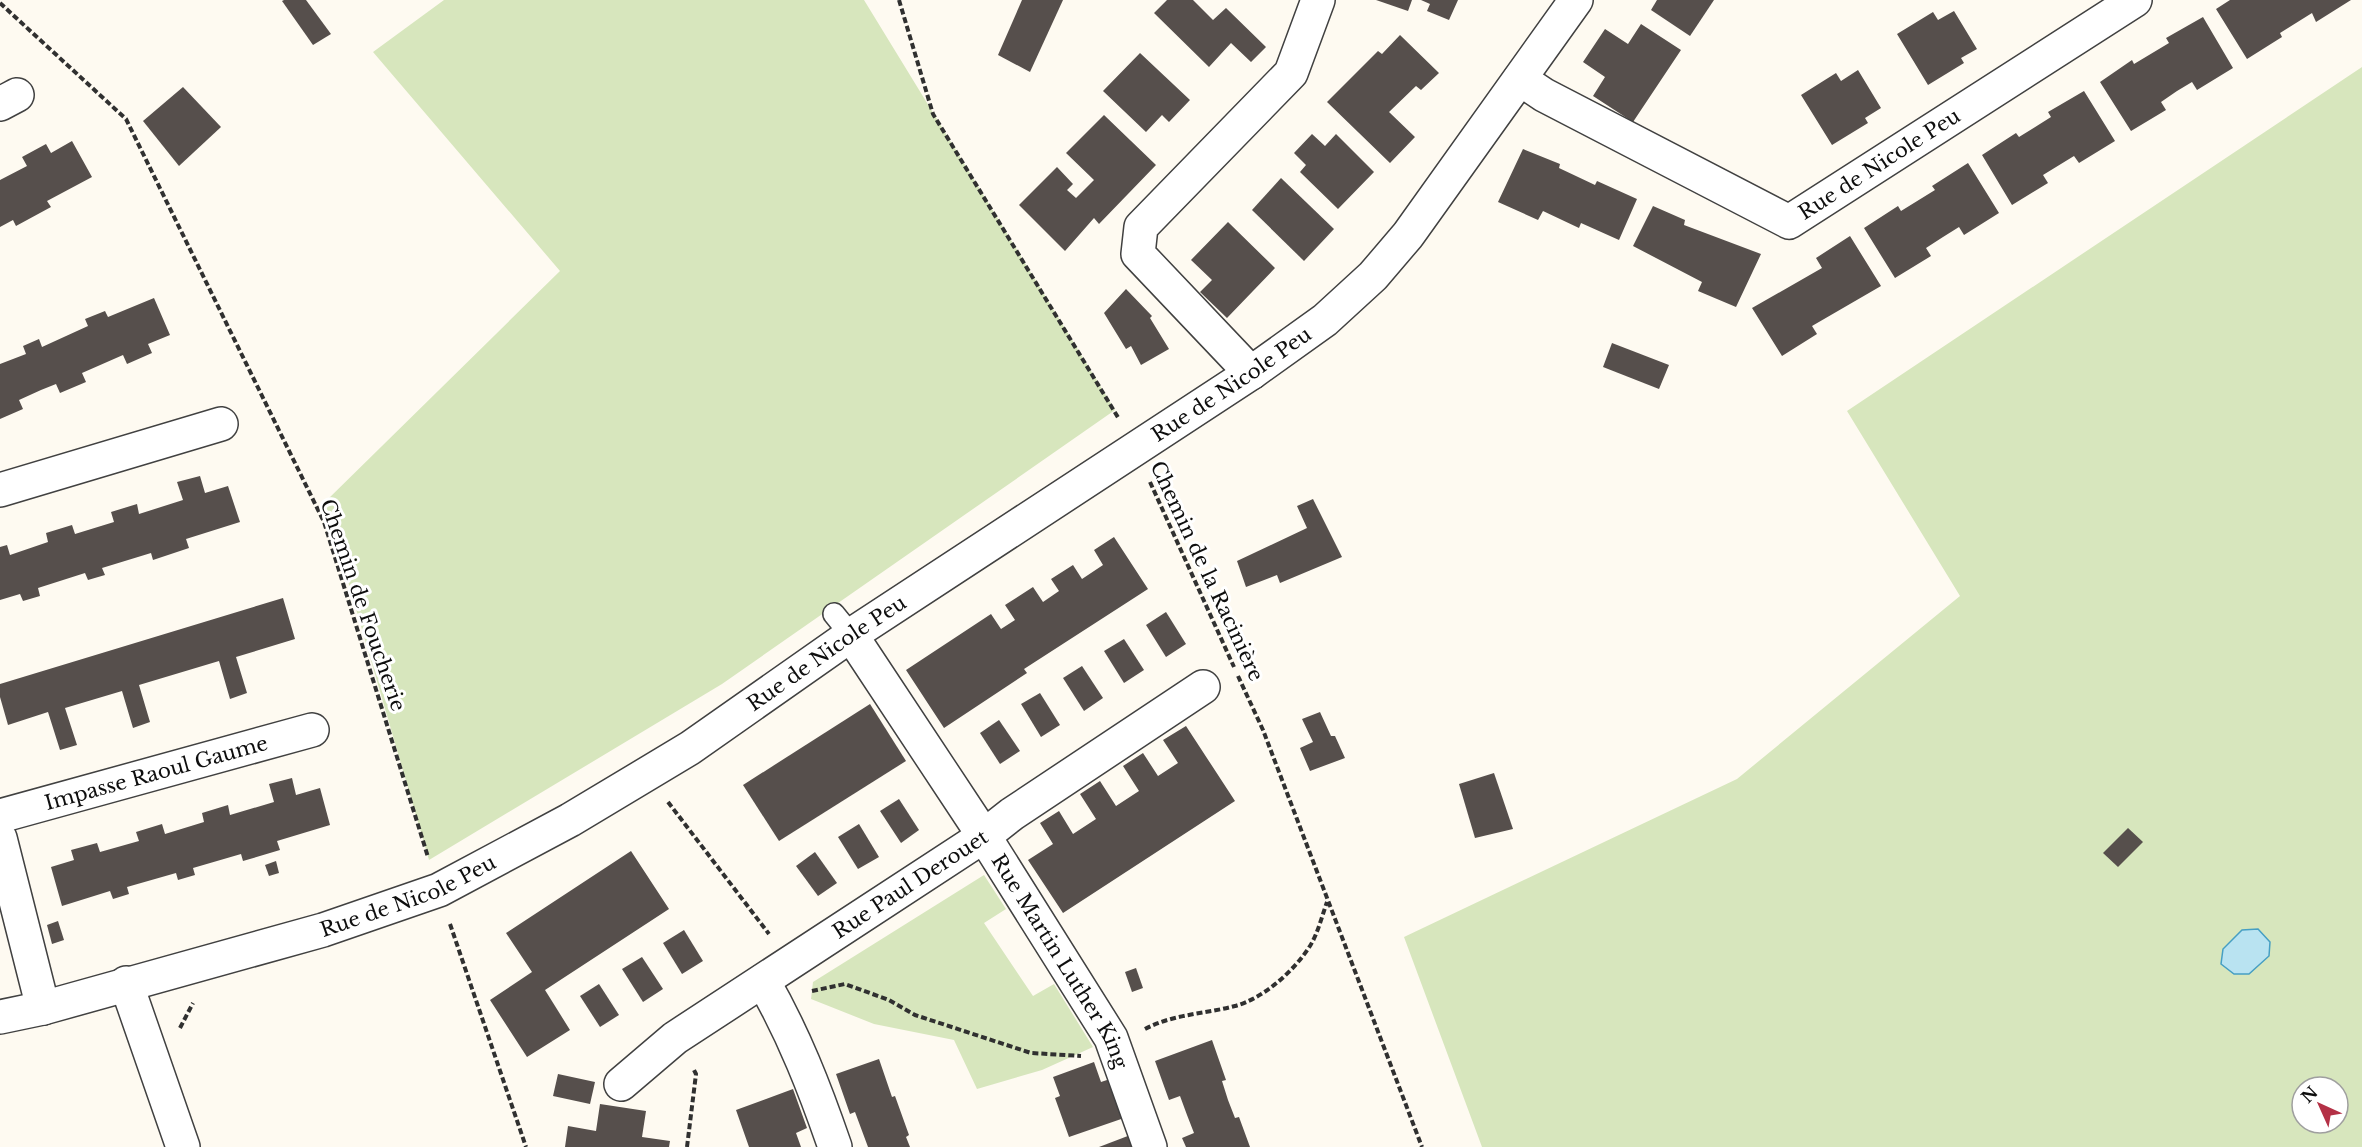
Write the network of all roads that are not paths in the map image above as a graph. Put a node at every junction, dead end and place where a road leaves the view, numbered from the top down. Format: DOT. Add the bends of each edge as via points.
graph roads {
  1 [pos="1318,0"];
  2 [pos="1576,0"];
  3 [pos="2136,0"];
  4 [pos="1520,79"];
  5 [pos="1251,373"];
  6 [pos="221,424"];
  7 [pos="0,490"];
  8 [pos="843,625"];
  9 [pos="1203,687"];
  10 [pos="312,730"];
  11 [pos="0,816"];
  12 [pos="984,837"];
  13 [pos="0,838"];
  14 [pos="763,981"];
  15 [pos="126,983"];
  16 [pos="43,1008"];
  17 [pos="0,1017"];
  18 [pos="621,1084"];
  19 [pos="183,1147"];
  20 [pos="835,1147"];
  21 [pos="1150,1147"];
  1 -- 5 [label="street" via="1291,73 1141,227 1138,254"];
  2 -- 4 [label="street, Rue de Nicole Peu"];
  3 -- 4 [label="street, Rue de Nicole Peu" via="1789,222"];
  4 -- 5 [label="street, Rue de Nicole Peu" via="1408,235 1373,276 1325,320"];
  5 -- 8 [label="street, Rue de Nicole Peu"];
  6 -- 7 [label="street"];
  8 -- 12 [label="street, Rue Martin Luther King"];
  8 -- 15 [label="street, Rue de Nicole Peu" via="682,753 570,820 438,890 323,930"];
  9 -- 12 [label="street, Rue Paul Derouet" via="1012,814"];
  10 -- 11 [label="street, Impasse Raoul Gaume"];
  12 -- 14 [label="street, Rue Paul Derouet"];
  12 -- 21 [label="street, Rue Martin Luther King" via="1111,1038"];
  13 -- 16 [label="street"];
  14 -- 18 [label="street, Rue Paul Derouet" via="675,1038"];
  14 -- 20 [label="street" via="808,1069"];
  15 -- 16 [label="street, Rue de Nicole Peu"];
  15 -- 19 [label="street"];
  16 -- 17 [label="street, Rue de Nicole Peu"];
}
